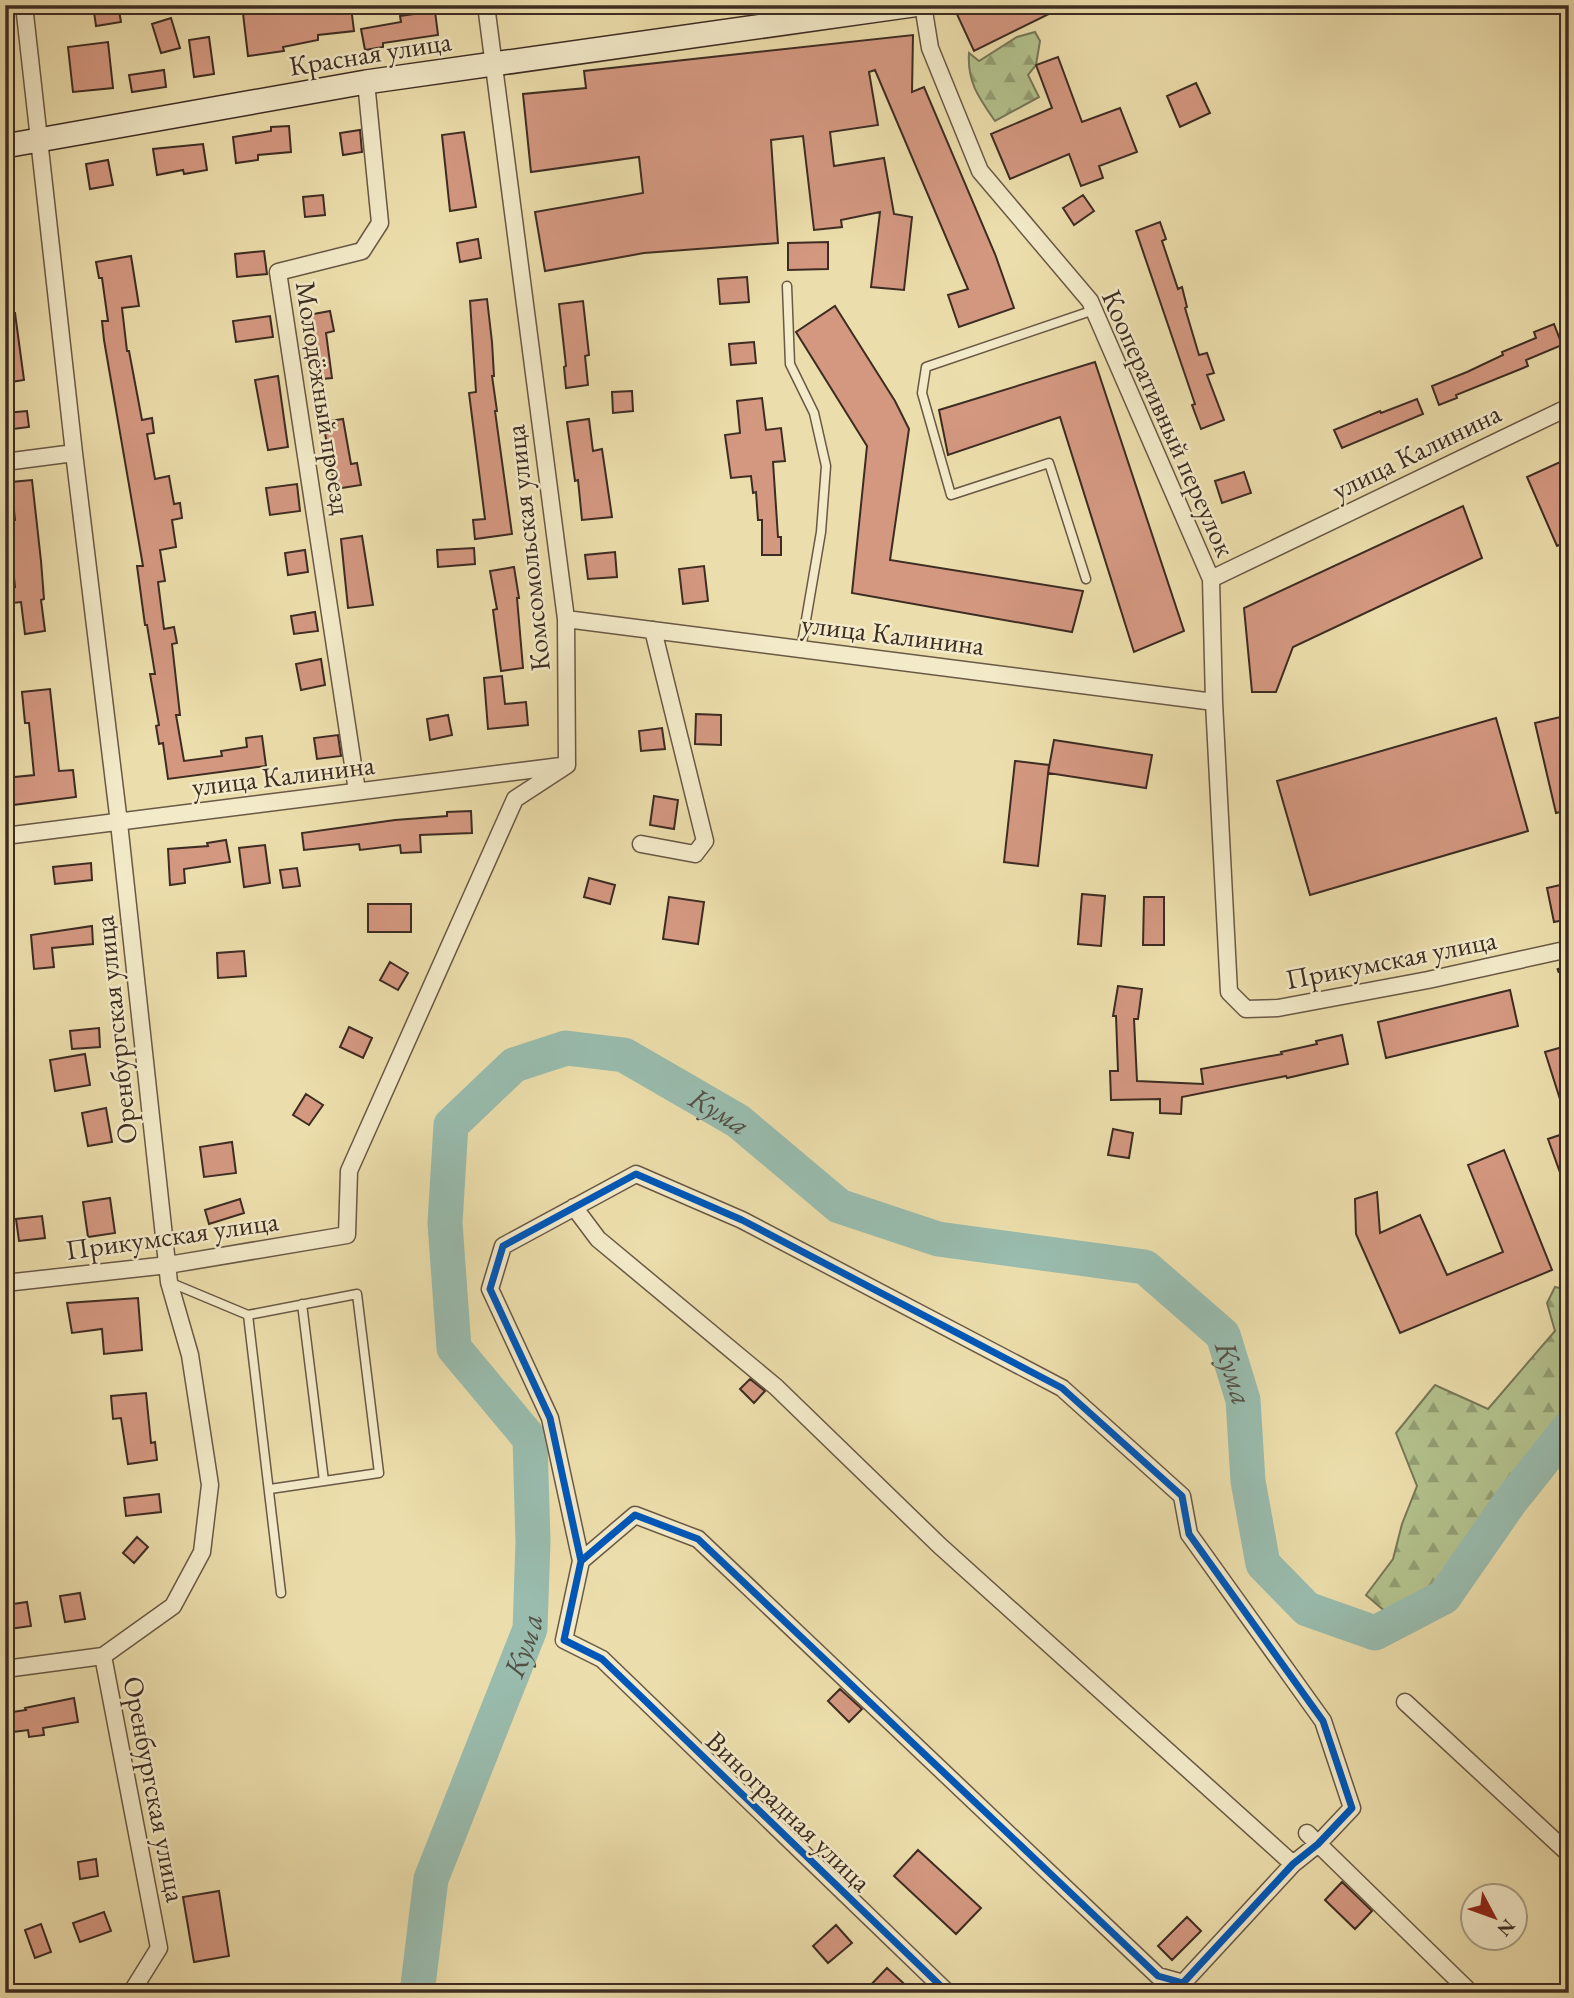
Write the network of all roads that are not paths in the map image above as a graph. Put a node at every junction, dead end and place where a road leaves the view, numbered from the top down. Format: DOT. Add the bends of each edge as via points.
graph roads {
  1 [pos="24,5"];
  2 [pos="486,5"];
  3 [pos="913,5"];
  4 [pos="923,5"];
  5 [pos="494,64"];
  6 [pos="366,82"];
  7 [pos="38,141"];
  8 [pos="5,146"];
  9 [pos="787,286"];
  10 [pos="1094,310"];
  11 [pos="1569,407"];
  12 [pos="74,453"];
  13 [pos="5,462"];
  14 [pos="1086,579"];
  15 [pos="1211,579"];
  16 [pos="566,619"];
  17 [pos="653,630"];
  18 [pos="801,649"];
  19 [pos="1214,702"];
  20 [pos="567,765"];
  21 [pos="357,791"];
  22 [pos="119,822"];
  23 [pos="5,836"];
  24 [pos="641,844"];
  25 [pos="1561,951"];
  26 [pos="1229,992"];
  27 [pos="574,1207"];
  28 [pos="168,1265"];
  29 [pos="169,1282"];
  30 [pos="5,1283"];
  31 [pos="302,1304"];
  32 [pos="248,1315"];
  33 [pos="324,1481"];
  34 [pos="270,1489"];
  35 [pos="581,1561"];
  36 [pos="281,1593"];
  37 [pos="103,1656"];
  38 [pos="5,1669"];
  39 [pos="1405,1702"];
  40 [pos="1312,1839"];
  41 [pos="1569,1854"];
  42 [pos="1293,1864"];
  43 [pos="131,1993"];
  44 [pos="948,1993"];
  45 [pos="1471,1993"];
  1 -- 7 [label="street, Оренбургская улица"];
  2 -- 5 [label="street, Комсомольская улица"];
  3 -- 5 [label="street, Красная улица"];
  4 -- 10 [label="street, Кооперативный переулок" via="930,48 980,171"];
  5 -- 6 [label="street, Красная улица"];
  5 -- 16 [label="street, Комсомольская улица"];
  6 -- 7 [label="street, Красная улица"];
  6 -- 21 [label="street, Молодёжный проезд" via="380,223 362,251 278,272"];
  7 -- 8 [label="street, Красная улица"];
  7 -- 12 [label="street, Оренбургская улица"];
  9 -- 18 [label="lane" via="790,364 814,413 826,466 821,532"];
  10 -- 14 [label="lane" via="926,368 922,393 951,495 1049,463"];
  10 -- 15 [label="street, Кооперативный переулок"];
  11 -- 15 [label="street, улица Калинина"];
  12 -- 13 [label="street"];
  12 -- 22 [label="street, Оренбургская улица"];
  15 -- 19 [label="street, Кооперативный переулок"];
  16 -- 17 [label="street, улица Калинина"];
  16 -- 20 [label="street, Комсомольская улица"];
  17 -- 18 [label="street, улица Калинина"];
  17 -- 24 [label="street" via="705,841 695,854"];
  18 -- 19 [label="street, улица Калинина"];
  19 -- 26 [label="street, Кооперативный переулок"];
  20 -- 21 [label="street, улица Калинина"];
  20 -- 28 [label="street, Прикумская улица" via="515,799 349,1171 347,1235"];
  21 -- 22 [label="street, улица Калинина"];
  22 -- 23 [label="street, улица Калинина"];
  22 -- 28 [label="street, Оренбургская улица"];
  25 -- 26 [label="street, Прикумская улица" via="1278,1008 1246,1009"];
  27 -- 35 [label="street" via="503,1246 490,1289 550,1418"];
  27 -- 40 [label="street" via="636,1174 742,1220 1062,1388 1182,1496 1189,1534 1323,1721 1352,1808"];
  27 -- 42 [label="street" via="598,1239 776,1387 939,1545"];
  28 -- 29 [label="street, Оренбургская улица"];
  28 -- 30 [label="street, Прикумская улица"];
  29 -- 32 [label="lane"];
  29 -- 37 [label="street, Оренбургская улица" via="190,1355 210,1485 202,1552 173,1606"];
  31 -- 32 [label="lane"];
  31 -- 33 [label="lane"];
  31 -- 33 [label="lane" via="357,1293 379,1473"];
  32 -- 34 [label="lane"];
  33 -- 34 [label="lane"];
  34 -- 36 [label="lane"];
  35 -- 42 [label="street" via="635,1515 698,1539 1158,1976 1183,1983"];
  35 -- 44 [label="street, Виноградная улица" via="564,1640 601,1658"];
  37 -- 38 [label="street"];
  37 -- 43 [label="street, Оренбургская улица" via="159,1948"];
  39 -- 41 [label="street"];
  40 -- 42 [label="street"];
  40 -- 45 [label="street"];
}
